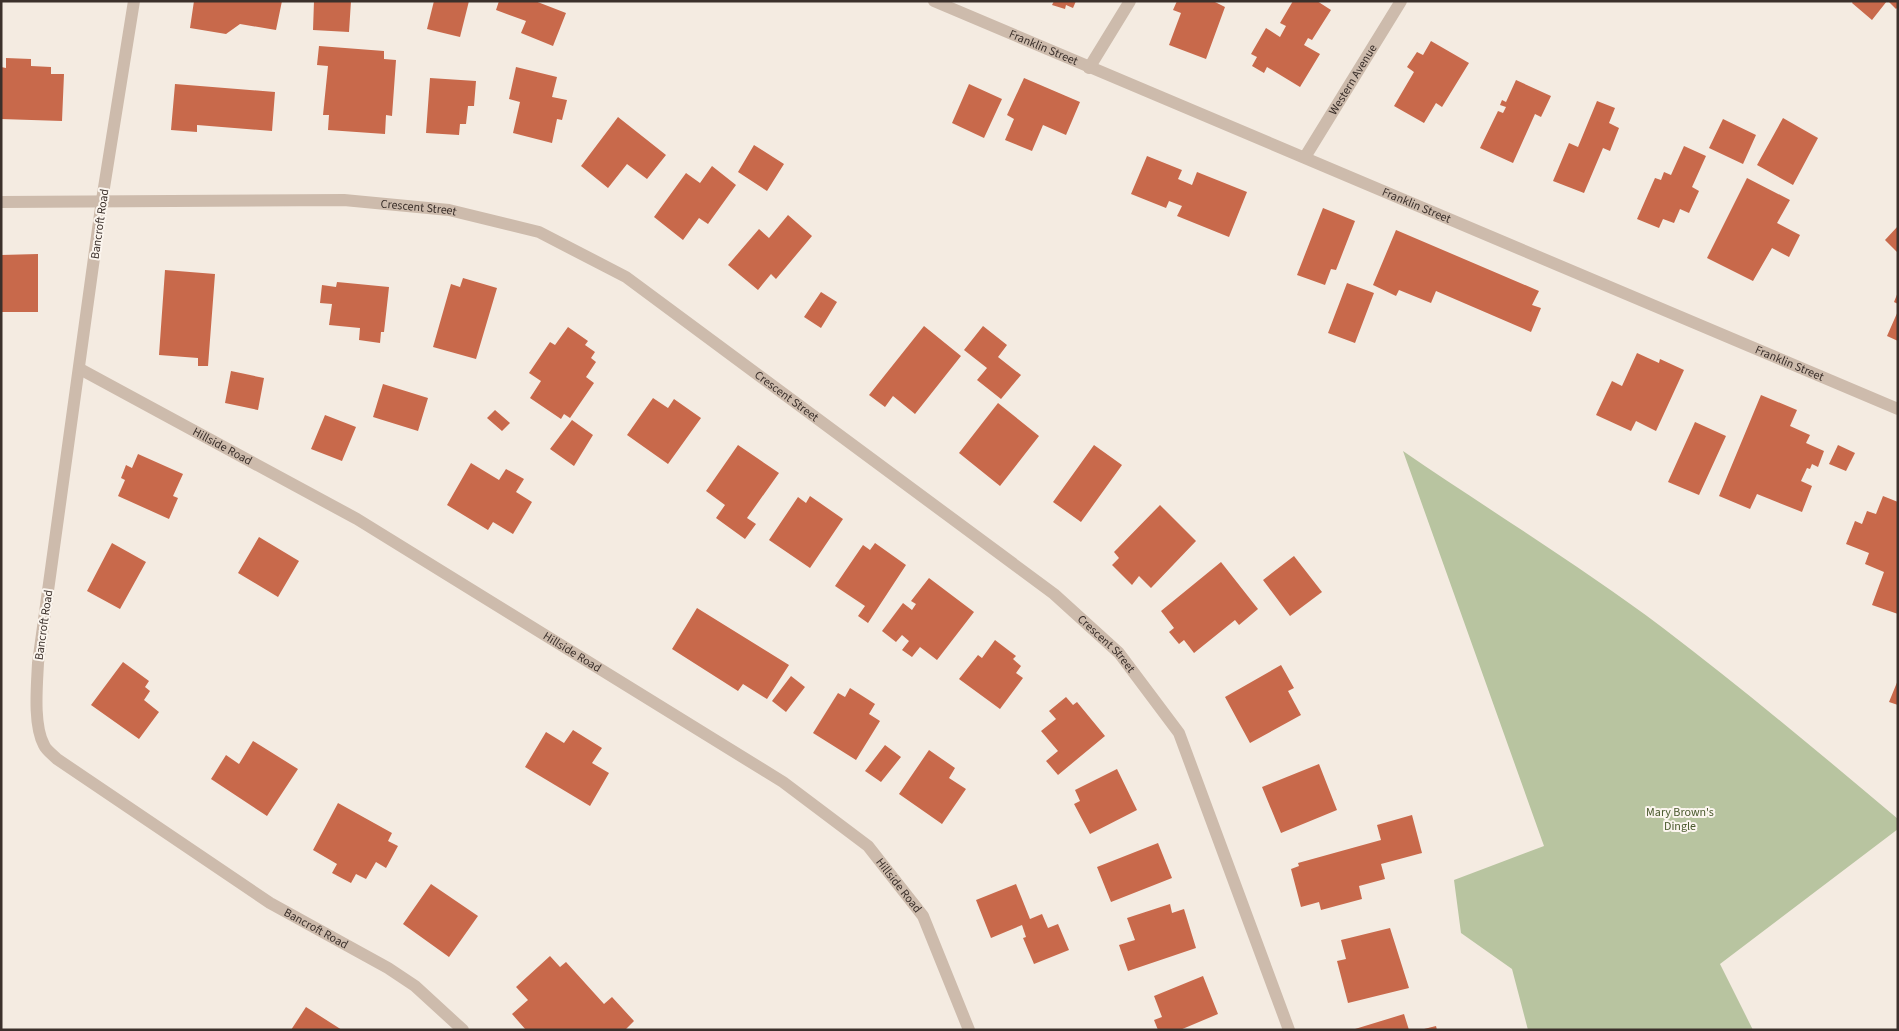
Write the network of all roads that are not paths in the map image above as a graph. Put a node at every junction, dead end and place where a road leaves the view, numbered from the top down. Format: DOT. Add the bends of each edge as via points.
graph roads {
  1 [pos="134,1"];
  2 [pos="934,1"];
  3 [pos="1130,1"];
  4 [pos="1401,1"];
  5 [pos="1089,68"];
  6 [pos="1304,157"];
  7 [pos="102,200"];
  8 [pos="1,202"];
  9 [pos="80,369"];
  10 [pos="1898,409"];
  11 [pos="463,1030"];
  12 [pos="969,1030"];
  13 [pos="1289,1030"];
  1 -- 7 [label="street, Bancroft Road"];
  2 -- 5 [label="street, Franklin Street"];
  3 -- 5 [label="street"];
  4 -- 6 [label="street, Western Avenue"];
  5 -- 6 [label="street, Franklin Street"];
  6 -- 10 [label="street, Franklin Street"];
  7 -- 8 [label="street, Crescent Street"];
  7 -- 9 [label="street, Bancroft Road"];
  7 -- 13 [label="street, Crescent Street" via="344,200 448,210 539,232 626,277 1054,594 1119,653 1179,733"];
  9 -- 11 [label="street, Bancroft Road" via="38,663 36,697 44,745 57,759 270,903 415,986"];
  9 -- 12 [label="street, Hillside Road" via="357,519 783,782 868,846 923,916"];
}
